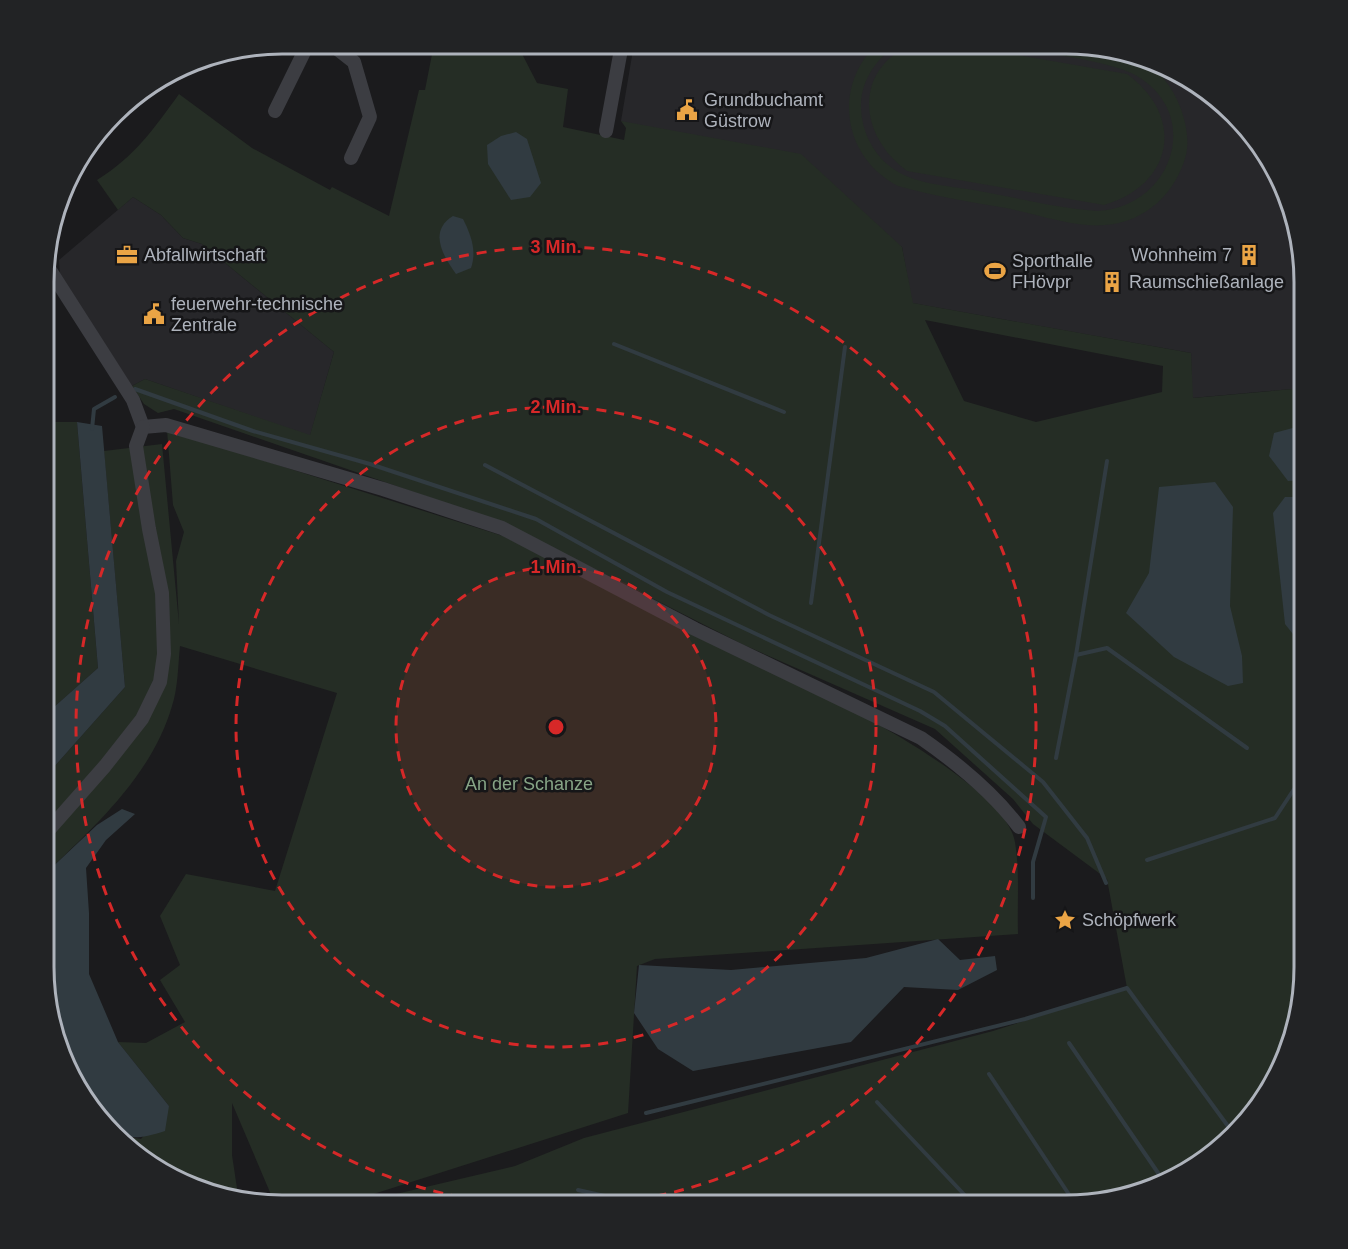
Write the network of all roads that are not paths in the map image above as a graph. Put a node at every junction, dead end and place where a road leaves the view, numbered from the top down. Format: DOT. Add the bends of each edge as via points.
graph roads {
  1 [pos="303,54"];
  2 [pos="344,54"];
  3 [pos="619,54"];
  4 [pos="275,111"];
  5 [pos="606,131"];
  6 [pos="351,158"];
  7 [pos="54,276"];
  8 [pos="143,427"];
  9 [pos="54,824"];
  10 [pos="1019,827"];
  1 -- 4 [label="street"];
  2 -- 6 [label="street" via="354,62 370,117"];
  3 -- 5 [label="street"];
  7 -- 8 [label="street" via="133,400"];
  8 -- 9 [label="street" via="136,446 162,593 164,654 160,682 142,719"];
  8 -- 10 [label="street" via="166,425 502,528 705,634 921,738 950,758 1004,807"];
}
